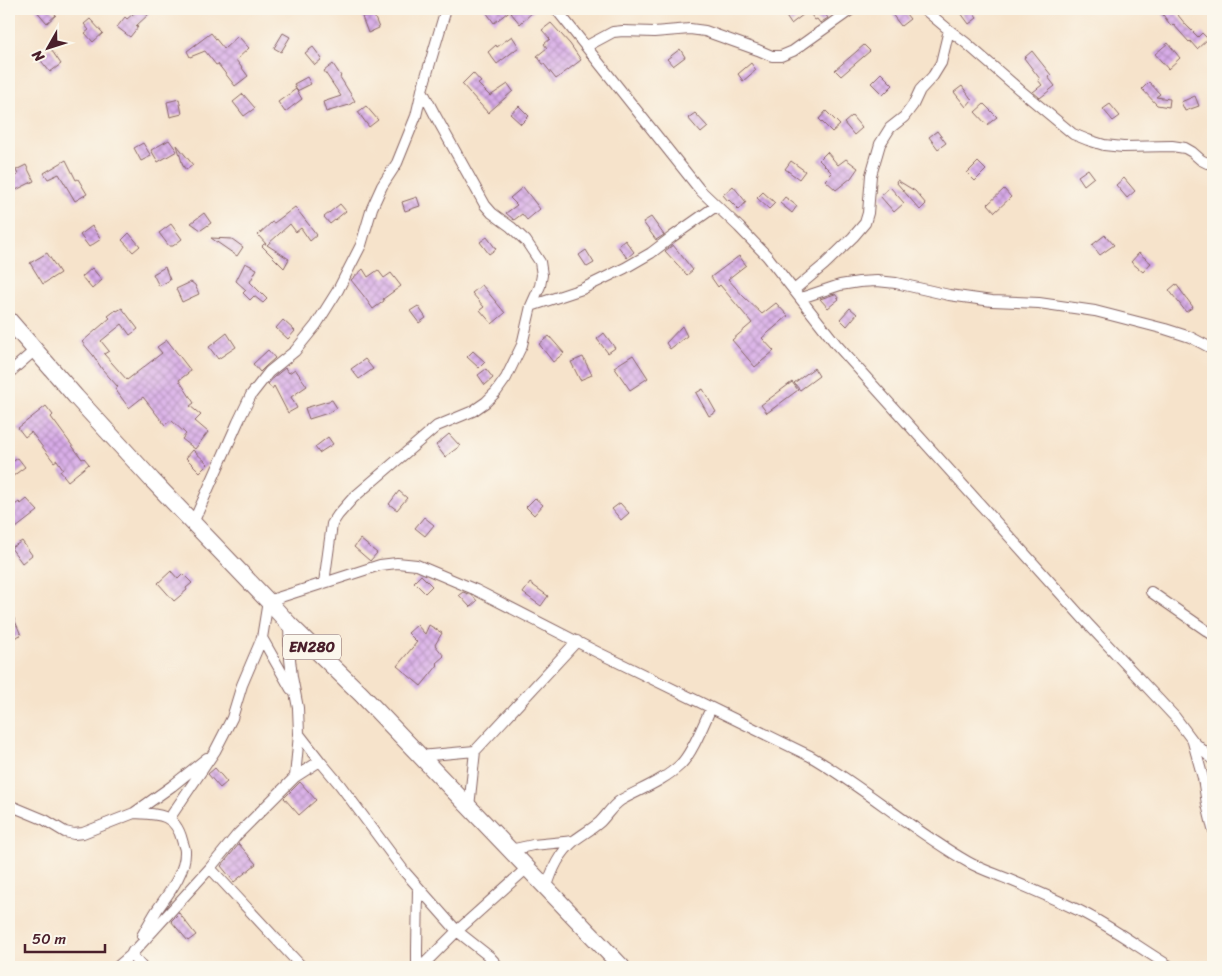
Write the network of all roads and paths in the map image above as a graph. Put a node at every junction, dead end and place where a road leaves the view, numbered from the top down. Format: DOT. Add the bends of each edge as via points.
graph roads {
  1 [pos="446,9"];
  2 [pos="556,9"];
  3 [pos="852,9"];
  4 [pos="924,9"];
  5 [pos="949,30"];
  6 [pos="587,46"];
  7 [pos="422,90"];
  8 [pos="1213,162"];
  9 [pos="716,206"];
  10 [pos="798,294"];
  11 [pos="531,306"];
  12 [pos="9,320"];
  13 [pos="1213,349"];
  14 [pos="35,350"];
  15 [pos="9,373"];
  16 [pos="193,523"];
  17 [pos="324,583"];
  18 [pos="1152,592"];
  19 [pos="268,601"];
  20 [pos="289,624"];
  21 [pos="1213,635"];
  22 [pos="262,638"];
  23 [pos="577,642"];
  24 [pos="296,697"];
  25 [pos="711,708"];
  26 [pos="298,734"];
  27 [pos="1193,741"];
  28 [pos="215,751"];
  29 [pos="475,752"];
  30 [pos="420,756"];
  31 [pos="1213,760"];
  32 [pos="320,762"];
  33 [pos="296,777"];
  34 [pos="9,805"];
  35 [pos="469,807"];
  36 [pos="134,813"];
  37 [pos="170,819"];
  38 [pos="1213,829"];
  39 [pos="574,841"];
  40 [pos="510,850"];
  41 [pos="210,868"];
  42 [pos="527,868"];
  43 [pos="418,888"];
  44 [pos="546,889"];
  45 [pos="457,931"];
  46 [pos="131,955"];
  47 [pos="118,967"];
  48 [pos="142,967"];
  49 [pos="302,967"];
  50 [pos="419,967"];
  51 [pos="499,967"];
  52 [pos="622,967"];
  53 [pos="1171,967"];
  1 -- 7 [label="street"];
  2 -- 6 [label="street"];
  3 -- 6 [label="street" via="782,56 772,56 705,31 690,29 613,32"];
  4 -- 5 [label="street"];
  5 -- 8 [label="street" via="1073,134 1104,146 1185,148 1200,160"];
  5 -- 10 [label="street" via="941,63 904,117 890,128 880,144 871,175 865,223"];
  6 -- 9 [label="street"];
  7 -- 11 [label="street" via="485,205 526,241 540,262 540,286"];
  7 -- 16 [label="street" via="406,144 372,208 362,245 316,325 251,395"];
  9 -- 10 [label="street" via="767,256"];
  9 -- 11 [label="street" via="625,268 582,289"];
  10 -- 13 [label="street" via="859,282 886,282 983,300 1095,311 1190,337"];
  10 -- 27 [label="street" via="836,344 1175,717"];
  11 -- 17 [label="street" via="522,345 496,392 472,411 437,426 353,498 338,515 332,524"];
  12 -- 14 [label="main road, EN280"];
  14 -- 15 [label="street"];
  14 -- 16 [label="main road, EN280"];
  16 -- 19 [label="main road, EN280"];
  17 -- 19 [label="street"];
  17 -- 23 [label="street" via="380,565 417,565 476,590"];
  18 -- 21 [label="street"];
  19 -- 20 [label="main road, EN280"];
  19 -- 22 [label="street"];
  20 -- 24 [label="street"];
  20 -- 30 [label="main road, EN280"];
  22 -- 24 [label="street"];
  22 -- 28 [label="street" via="232,718"];
  23 -- 25 [label="street"];
  23 -- 29 [label="street"];
  24 -- 26 [label="street"];
  25 -- 39 [label="street" via="682,764 668,776 620,801"];
  25 -- 53 [label="street" via="838,772 967,862 1080,912"];
  26 -- 32 [label="street"];
  26 -- 33 [label="street"];
  27 -- 31 [label="street"];
  27 -- 38 [label="street"];
  28 -- 36 [label="street"];
  28 -- 37 [label="street"];
  29 -- 30 [label="street"];
  29 -- 35 [label="street"];
  30 -- 35 [label="main road, EN280"];
  32 -- 33 [label="street"];
  32 -- 43 [label="street"];
  33 -- 41 [label="street" via="237,835"];
  34 -- 36 [label="street" via="74,834"];
  35 -- 40 [label="main road, EN280"];
  36 -- 37 [label="street" via="158,814"];
  37 -- 46 [label="street" via="181,836 185,852 182,868"];
  39 -- 40 [label="street"];
  39 -- 44 [label="street" via="555,863"];
  40 -- 42 [label="main road, EN280"];
  41 -- 46 [label="street"];
  41 -- 49 [label="street"];
  42 -- 44 [label="main road, EN280"];
  42 -- 45 [label="street"];
  43 -- 45 [label="street"];
  43 -- 50 [label="street" via="416,949"];
  44 -- 52 [label="main road, EN280"];
  45 -- 50 [label="street"];
  45 -- 51 [label="street"];
  46 -- 47 [label="street"];
  46 -- 48 [label="street"];
}
